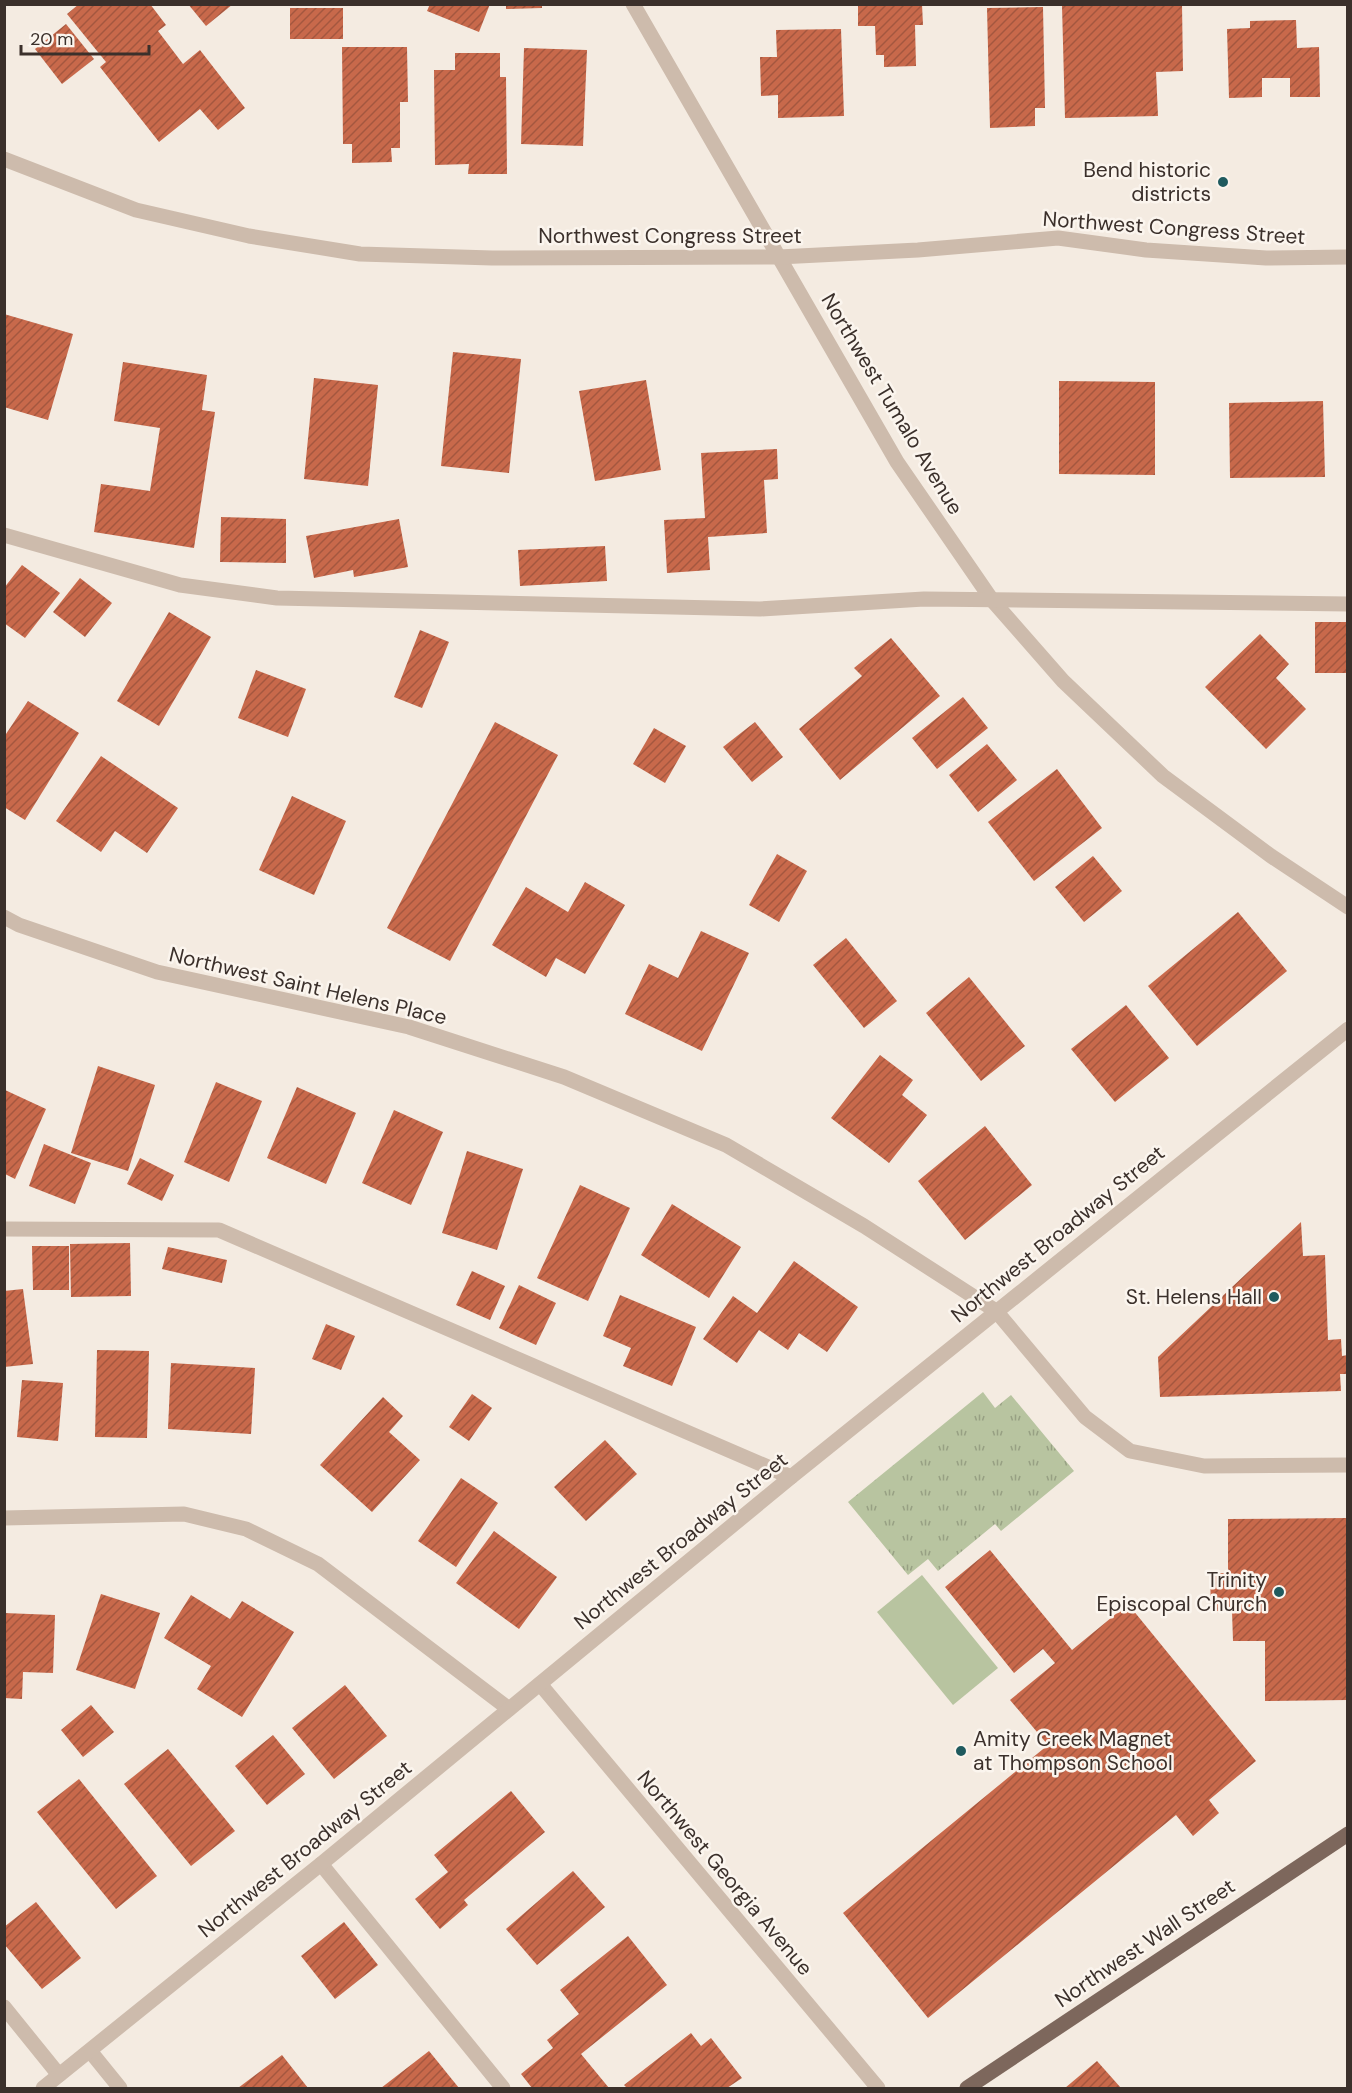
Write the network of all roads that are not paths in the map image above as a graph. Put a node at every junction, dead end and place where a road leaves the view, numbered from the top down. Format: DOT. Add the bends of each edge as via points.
graph roads {
  1 [pos="633,4"];
  2 [pos="4,159"];
  3 [pos="779,257"];
  4 [pos="1347,257"];
  5 [pos="4,535"];
  6 [pos="992,600"];
  7 [pos="1347,604"];
  8 [pos="1347,908"];
  9 [pos="4,917"];
  10 [pos="1347,1029"];
  11 [pos="4,1229"];
  12 [pos="996,1311"];
  13 [pos="1347,1465"];
  14 [pos="791,1477"];
  15 [pos="4,1518"];
  16 [pos="540,1684"];
  17 [pos="509,1709"];
  18 [pos="1347,1834"];
  19 [pos="321,1864"];
  20 [pos="4,2007"];
  21 [pos="90,2051"];
  22 [pos="59,2075"];
  23 [pos="43,2088"];
  24 [pos="120,2088"];
  25 [pos="503,2088"];
  26 [pos="878,2088"];
  27 [pos="967,2088"];
  1 -- 3 [label="street, Northwest Tumalo Avenue"];
  2 -- 3 [label="street, Northwest Congress Street" via="136,210 249,236 360,254 492,258"];
  3 -- 4 [label="street, Northwest Congress Street" via="1058,238 1146,250 1266,258"];
  3 -- 6 [label="street, Northwest Tumalo Avenue" via="897,462"];
  5 -- 6 [label="street" via="180,585 277,598 760,609 924,599"];
  6 -- 7 [label="street"];
  6 -- 8 [label="street, Northwest Tumalo Avenue" via="1063,681 1163,776"];
  9 -- 12 [label="street, Northwest Saint Helens Place" via="157,972 409,1027 564,1077 726,1145 864,1226"];
  10 -- 12 [label="street, Northwest Broadway Street"];
  11 -- 14 [label="street" via="219,1230"];
  12 -- 13 [label="street, Northwest Saint Helens Place" via="1085,1417 1130,1452 1204,1466"];
  12 -- 14 [label="street, Northwest Broadway Street"];
  14 -- 16 [label="street, Northwest Broadway Street"];
  15 -- 17 [label="street" via="184,1514 246,1529 318,1564"];
  16 -- 17 [label="street, Northwest Broadway Street"];
  16 -- 26 [label="street, Northwest Georgia Avenue"];
  17 -- 19 [label="street, Northwest Broadway Street"];
  18 -- 27 [label="main road, Northwest Wall Street"];
  19 -- 21 [label="street, Northwest Broadway Street"];
  19 -- 25 [label="street"];
  20 -- 22 [label="street"];
  21 -- 22 [label="street, Northwest Broadway Street"];
  21 -- 24 [label="street"];
  22 -- 23 [label="street, Northwest Broadway Street"];
}
